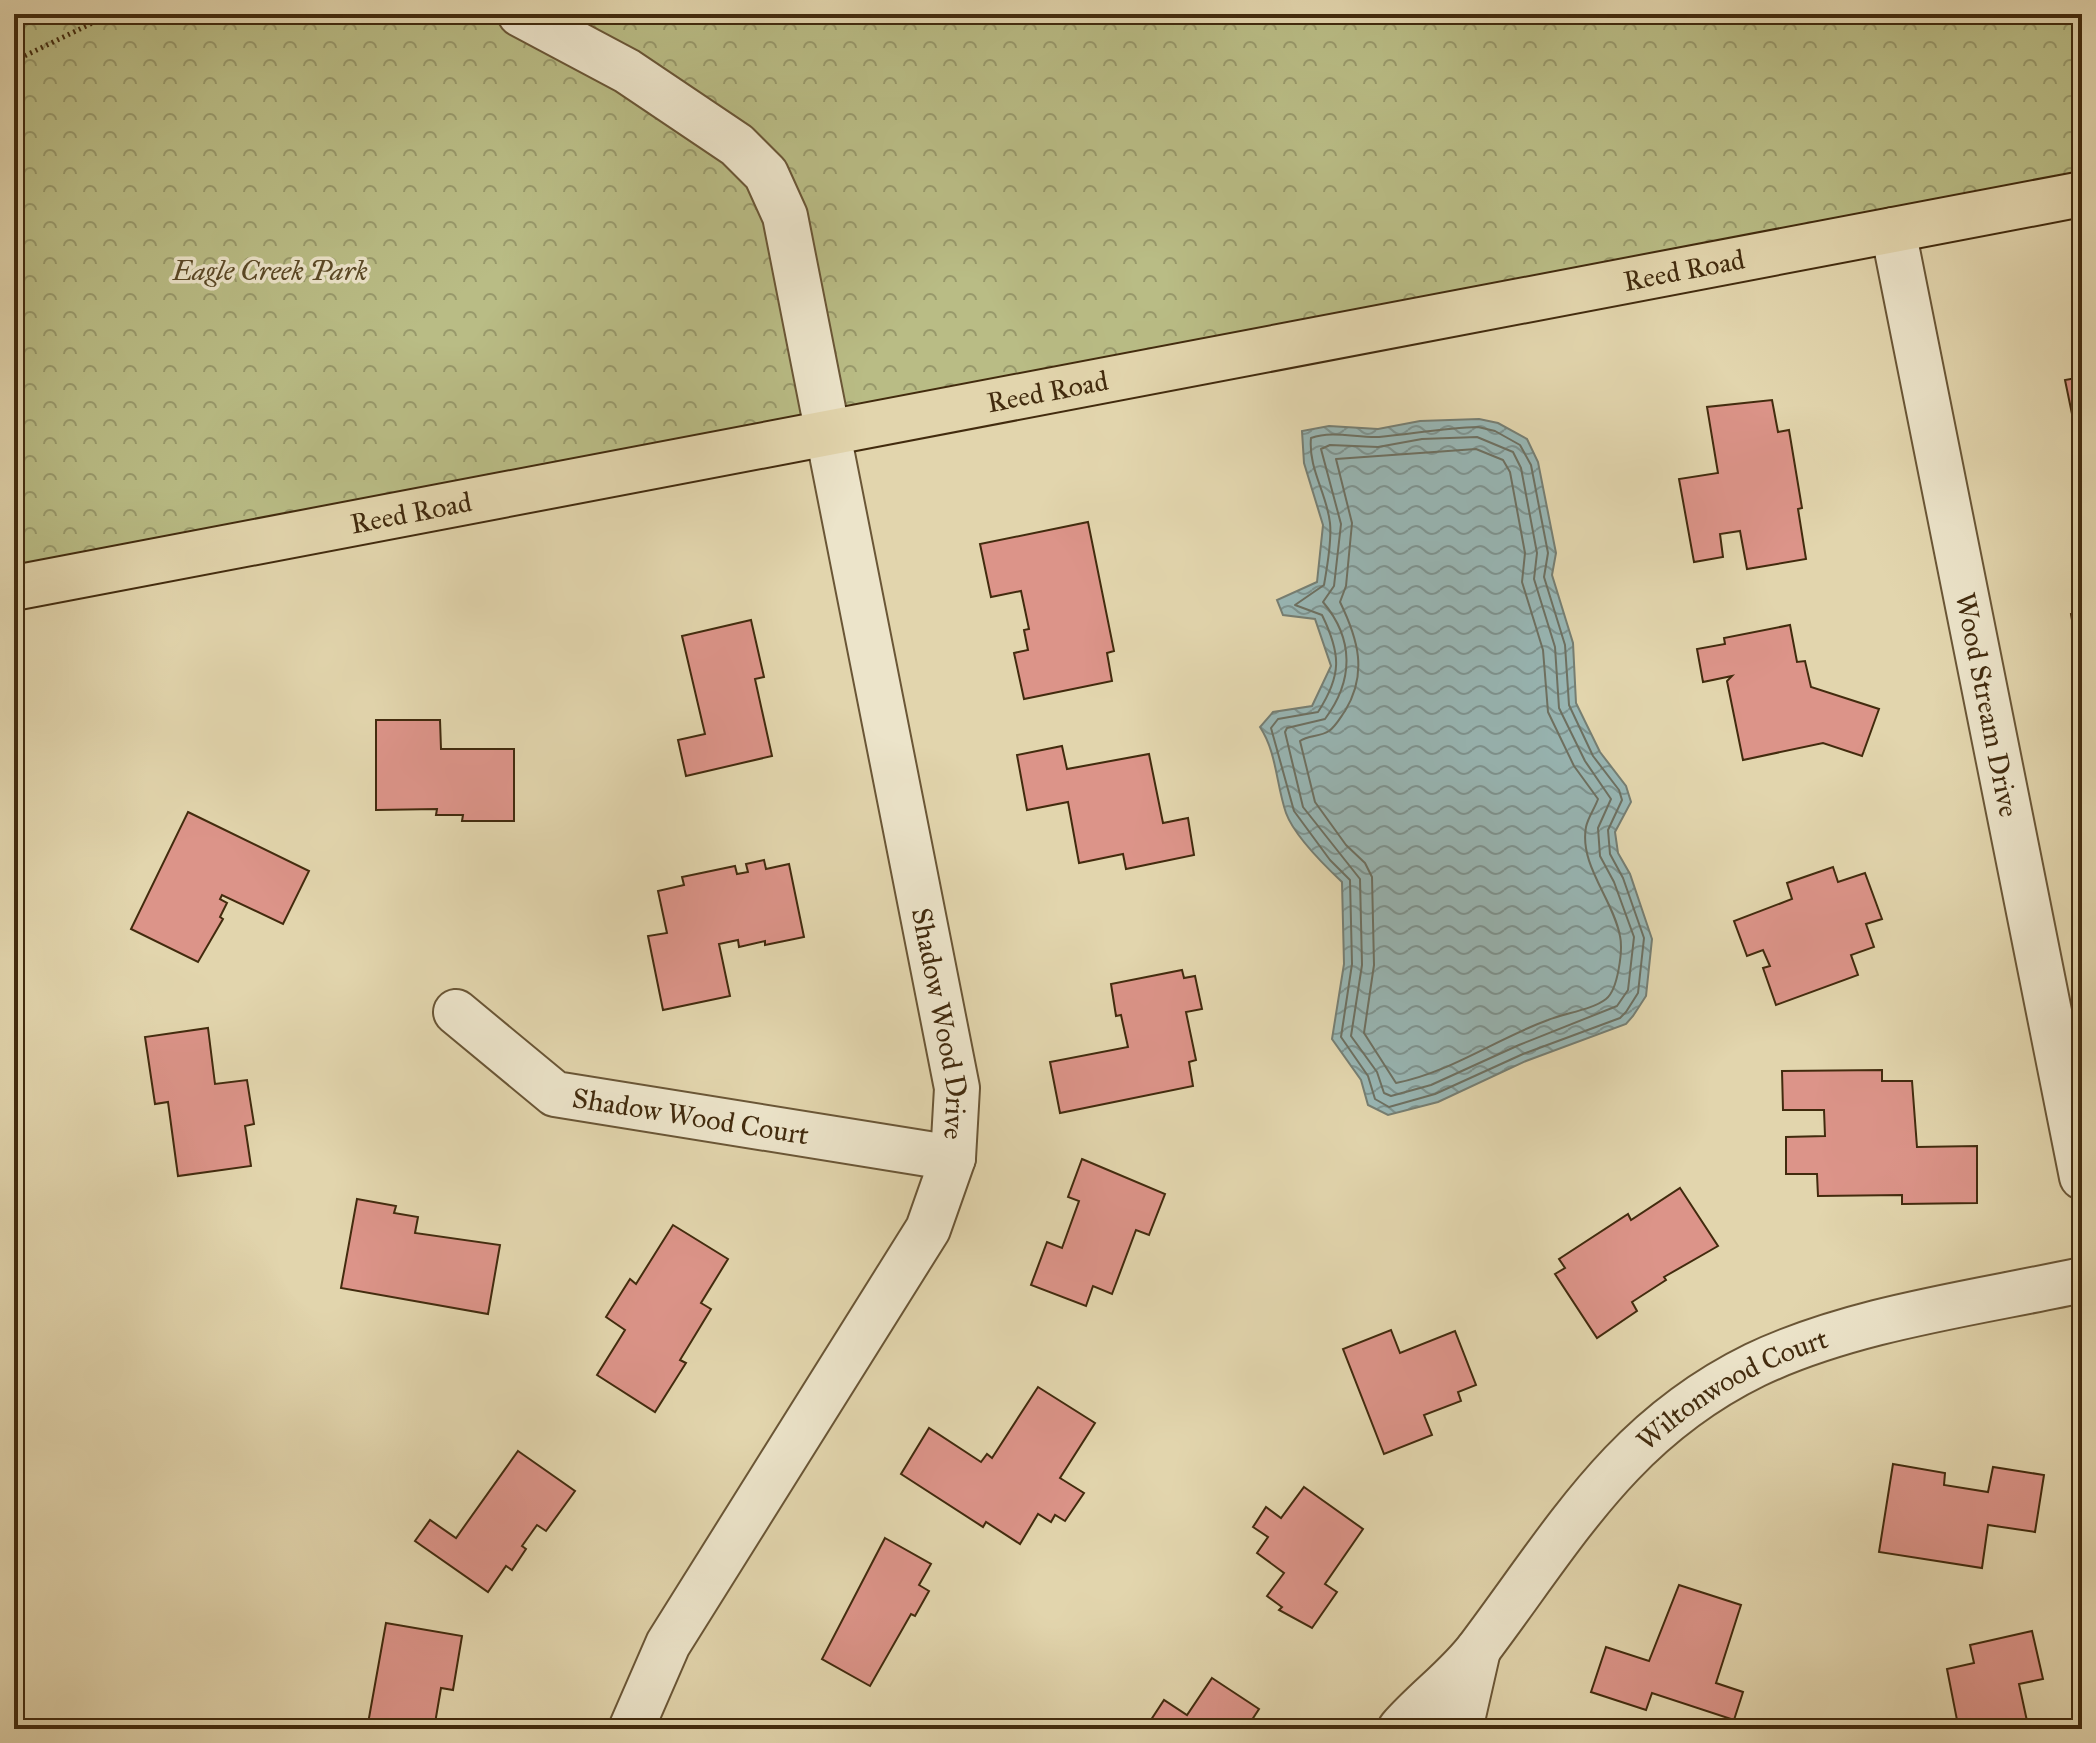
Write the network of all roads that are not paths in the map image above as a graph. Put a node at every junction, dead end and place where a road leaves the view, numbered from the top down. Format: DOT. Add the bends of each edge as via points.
graph roads {
  1 [pos="520,14"];
  2 [pos="2082,194"];
  3 [pos="1893,230"];
  4 [pos="831,433"];
  5 [pos="14,588"];
  6 [pos="456,1012"];
  7 [pos="953,1158"];
  8 [pos="2082,1177"];
  9 [pos="2082,1280"];
  10 [pos="1478,1650"];
  11 [pos="631,1729"];
  12 [pos="1400,1729"];
  13 [pos="1460,1729"];
  1 -- 4 [label="street, Shadow Wood Drive" via="627,71 737,145 766,174 785,216"];
  2 -- 3 [label="main road, Reed Road"];
  3 -- 4 [label="main road, Reed Road"];
  3 -- 8 [label="street, Wood Stream Drive"];
  4 -- 5 [label="main road, Reed Road"];
  4 -- 7 [label="street, Shadow Wood Drive" via="952,1054 957,1088"];
  6 -- 7 [label="street, Shadow Wood Court" via="555,1094"];
  7 -- 11 [label="street, Shadow Wood Drive" via="933,1219 913,1257 668,1644"];
  9 -- 10 [label="street, Wiltonwood Court" via="1850,1330 1772,1358 1717,1386 1667,1421 1607,1476"];
  10 -- 12 [label="street, Wiltonwood Court"];
  10 -- 13 [label="street, Wiltonwood Court"];
}
